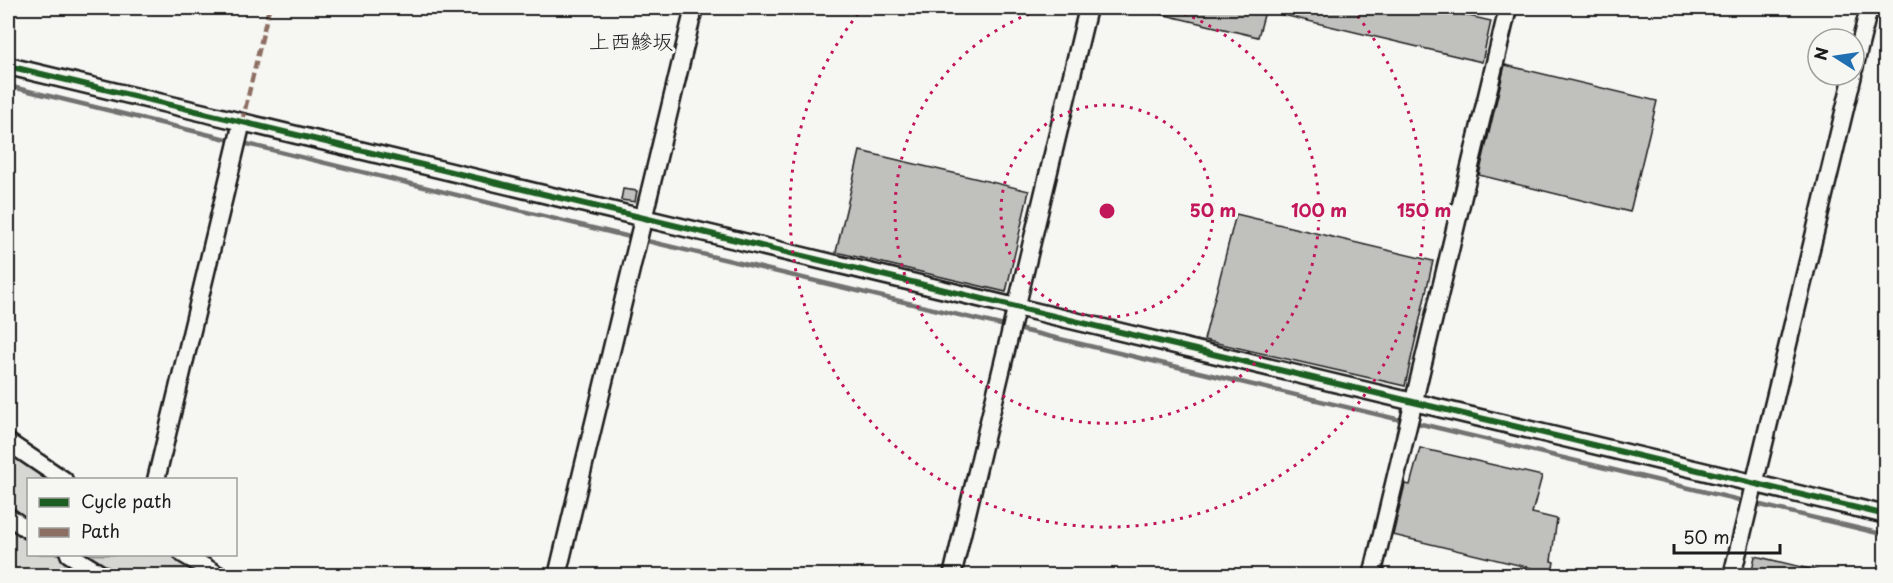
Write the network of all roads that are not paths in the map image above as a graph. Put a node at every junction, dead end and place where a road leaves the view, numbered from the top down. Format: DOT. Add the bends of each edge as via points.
graph roads {
  1 [pos="694,8"];
  2 [pos="1088,8"];
  3 [pos="1508,8"];
  4 [pos="1869,8"];
  5 [pos="1864,27"];
  6 [pos="8,66"];
  7 [pos="1850,87"];
  8 [pos="241,128"];
  9 [pos="643,225"];
  10 [pos="1014,312"];
  11 [pos="1412,408"];
  12 [pos="8,442"];
  13 [pos="61,478"];
  14 [pos="156,478"];
  15 [pos="1755,485"];
  16 [pos="1886,515"];
  17 [pos="8,516"];
  18 [pos="27,529"];
  19 [pos="71,556"];
  20 [pos="185,556"];
  21 [pos="104,576"];
  22 [pos="220,576"];
  23 [pos="557,576"];
  24 [pos="952,576"];
  25 [pos="1372,576"];
  26 [pos="1732,576"];
  1 -- 9 [label="street"];
  2 -- 10 [label="street"];
  3 -- 11 [label="street"];
  4 -- 5 [label="street"];
  6 -- 8 [label="street"];
  7 -- 15 [label="street"];
  8 -- 9 [label="street"];
  8 -- 14 [label="street"];
  9 -- 10 [label="street"];
  9 -- 23 [label="street"];
  10 -- 11 [label="street"];
  10 -- 24 [label="street"];
  11 -- 15 [label="street"];
  11 -- 25 [label="street"];
  12 -- 13 [label="street"];
  15 -- 16 [label="street"];
  15 -- 26 [label="street"];
  17 -- 18 [label="street"];
  19 -- 21 [label="street"];
  20 -- 22 [label="street"];
}
